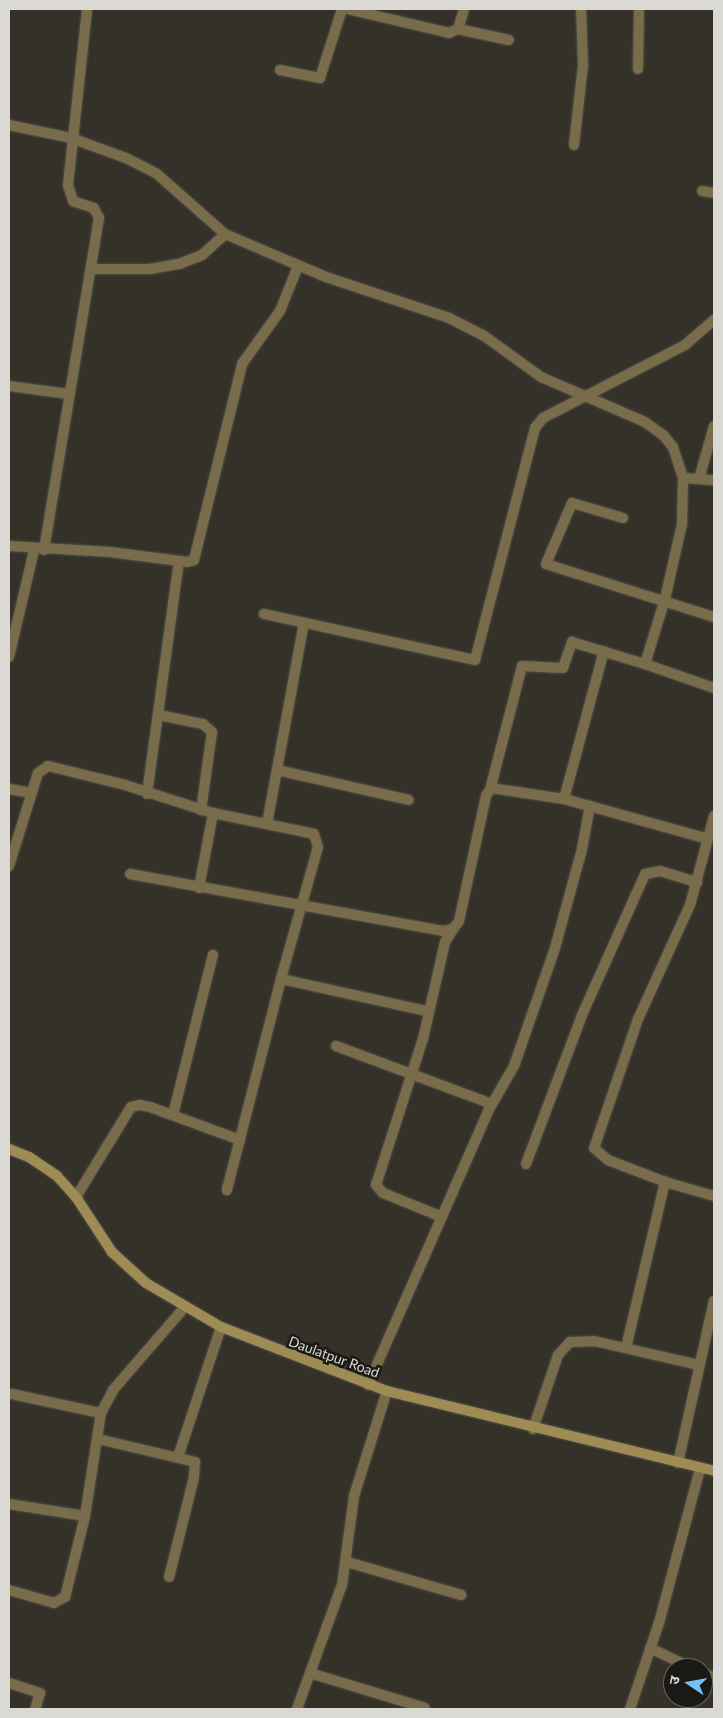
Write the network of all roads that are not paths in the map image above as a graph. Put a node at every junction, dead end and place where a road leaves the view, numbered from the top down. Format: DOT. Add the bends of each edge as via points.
graph roads {
  1 [pos="87,9"];
  2 [pos="342,9"];
  3 [pos="347,9"];
  4 [pos="464,9"];
  5 [pos="581,9"];
  6 [pos="639,9"];
  7 [pos="373,12"];
  8 [pos="458,29"];
  9 [pos="509,40"];
  10 [pos="638,69"];
  11 [pos="280,70"];
  12 [pos="9,125"];
  13 [pos="71,138"];
  14 [pos="574,145"];
  15 [pos="702,191"];
  16 [pos="714,193"];
  17 [pos="225,234"];
  18 [pos="298,266"];
  19 [pos="93,269"];
  20 [pos="714,320"];
  21 [pos="9,386"];
  22 [pos="69,394"];
  23 [pos="588,396"];
  24 [pos="714,426"];
  25 [pos="683,478"];
  26 [pos="699,479"];
  27 [pos="714,480"];
  28 [pos="624,518"];
  29 [pos="9,546"];
  30 [pos="39,550"];
  31 [pos="179,561"];
  32 [pos="665,599"];
  33 [pos="264,614"];
  34 [pos="714,617"];
  35 [pos="304,623"];
  36 [pos="604,651"];
  37 [pos="9,657"];
  38 [pos="645,664"];
  39 [pos="714,688"];
  40 [pos="159,715"];
  41 [pos="277,770"];
  42 [pos="9,789"];
  43 [pos="490,790"];
  44 [pos="32,793"];
  45 [pos="147,794"];
  46 [pos="564,799"];
  47 [pos="408,800"];
  48 [pos="590,806"];
  49 [pos="201,810"];
  50 [pos="214,814"];
  51 [pos="714,816"];
  52 [pos="266,824"];
  53 [pos="708,839"];
  54 [pos="10,860"];
  55 [pos="130,874"];
  56 [pos="697,882"];
  57 [pos="199,888"];
  58 [pos="301,906"];
  59 [pos="453,930"];
  60 [pos="213,955"];
  61 [pos="280,979"];
  62 [pos="427,1011"];
  63 [pos="336,1046"];
  64 [pos="410,1073"];
  65 [pos="492,1104"];
  66 [pos="173,1116"];
  67 [pos="240,1140"];
  68 [pos="9,1148"];
  69 [pos="526,1164"];
  70 [pos="666,1182"];
  71 [pos="227,1190"];
  72 [pos="714,1196"];
  73 [pos="76,1197"];
  74 [pos="442,1217"];
  75 [pos="714,1301"];
  76 [pos="184,1308"];
  77 [pos="221,1327"];
  78 [pos="710,1332"];
  79 [pos="626,1348"];
  80 [pos="699,1365"];
  81 [pos="368,1385"];
  82 [pos="387,1391"];
  83 [pos="12,1394"];
  84 [pos="101,1413"];
  85 [pos="533,1429"];
  86 [pos="98,1439"];
  87 [pos="178,1456"];
  88 [pos="678,1463"];
  89 [pos="700,1469"];
  90 [pos="714,1471"];
  91 [pos="9,1504"];
  92 [pos="85,1516"];
  93 [pos="347,1562"];
  94 [pos="169,1577"];
  95 [pos="9,1590"];
  96 [pos="461,1596"];
  97 [pos="650,1648"];
  98 [pos="671,1658"];
  99 [pos="310,1673"];
  100 [pos="9,1683"];
  101 [pos="424,1708"];
  102 [pos="35,1709"];
  103 [pos="297,1709"];
  104 [pos="630,1709"];
  1 -- 13 [label="street"];
  2 -- 11 [label="street" via="320,78"];
  3 -- 7 [label="street"];
  4 -- 8 [label="street"];
  5 -- 14 [label="street" via="583,65"];
  6 -- 10 [label="street"];
  7 -- 8 [label="street" via="449,33"];
  8 -- 9 [label="street"];
  12 -- 13 [label="street"];
  13 -- 17 [label="street" via="98,146 157,174"];
  13 -- 19 [label="street" via="69,194 73,201 99,213"];
  15 -- 16 [label="street"];
  17 -- 18 [label="street"];
  17 -- 19 [label="street" via="202,255 179,264 150,269"];
  18 -- 23 [label="street" via="449,318 483,335 541,376"];
  18 -- 31 [label="street" via="280,310 242,364 198,552 194,560"];
  19 -- 22 [label="street"];
  20 -- 23 [label="street" via="685,346"];
  21 -- 22 [label="street"];
  22 -- 30 [label="street"];
  23 -- 25 [label="street" via="644,422 664,436 673,447"];
  23 -- 35 [label="street" via="543,418 536,428 475,660"];
  24 -- 26 [label="street"];
  25 -- 26 [label="street"];
  25 -- 32 [label="street" via="682,524"];
  26 -- 27 [label="street"];
  28 -- 32 [label="street" via="572,502 546,564"];
  29 -- 30 [label="street"];
  30 -- 31 [label="street" via="110,552"];
  30 -- 37 [label="street"];
  31 -- 40 [label="street"];
  32 -- 34 [label="street"];
  32 -- 38 [label="street"];
  33 -- 35 [label="street"];
  35 -- 41 [label="street"];
  36 -- 38 [label="street"];
  36 -- 43 [label="street" via="572,642 562,668 522,666"];
  36 -- 46 [label="street"];
  38 -- 39 [label="street"];
  40 -- 45 [label="street"];
  40 -- 49 [label="street" via="203,724 212,732"];
  41 -- 47 [label="street"];
  41 -- 52 [label="street"];
  42 -- 44 [label="street"];
  43 -- 46 [label="street" via="497,786"];
  43 -- 59 [label="street" via="459,920"];
  44 -- 45 [label="street" via="38,773 48,766 124,784"];
  44 -- 54 [label="street"];
  45 -- 49 [label="street"];
  46 -- 48 [label="street"];
  48 -- 53 [label="street"];
  48 -- 65 [label="street" via="582,849 555,948 514,1066"];
  49 -- 50 [label="street"];
  50 -- 52 [label="street"];
  50 -- 57 [label="street"];
  51 -- 53 [label="street"];
  52 -- 58 [label="street" via="309,830 318,840"];
  53 -- 56 [label="street"];
  55 -- 57 [label="street"];
  56 -- 69 [label="street" via="660,871 645,874 582,1015"];
  56 -- 70 [label="street" via="678,937 638,1019 594,1148 608,1160"];
  57 -- 58 [label="street"];
  58 -- 59 [label="street" via="443,932"];
  58 -- 61 [label="street"];
  59 -- 62 [label="street" via="445,942 432,1004"];
  60 -- 66 [label="street"];
  61 -- 62 [label="street"];
  61 -- 67 [label="street"];
  62 -- 64 [label="street" via="423,1039"];
  63 -- 64 [label="street"];
  64 -- 65 [label="street"];
  64 -- 74 [label="street" via="376,1185 383,1193"];
  65 -- 74 [label="street"];
  66 -- 67 [label="street"];
  66 -- 73 [label="street" via="139,1104 131,1107"];
  67 -- 71 [label="street"];
  68 -- 73 [label="street, Daulatpur Road" via="29,1157 56,1176"];
  70 -- 72 [label="street"];
  70 -- 79 [label="street"];
  73 -- 76 [label="street, Daulatpur Road" via="112,1252 146,1283"];
  74 -- 81 [label="street"];
  75 -- 78 [label="street"];
  76 -- 77 [label="street, Daulatpur Road"];
  76 -- 84 [label="street" via="113,1390"];
  77 -- 81 [label="street, Daulatpur Road"];
  77 -- 87 [label="street"];
  78 -- 80 [label="street"];
  79 -- 80 [label="street"];
  79 -- 85 [label="street" via="577,1339 562,1348"];
  80 -- 88 [label="street"];
  81 -- 82 [label="street, Daulatpur Road"];
  82 -- 85 [label="street, Daulatpur Road"];
  82 -- 93 [label="street" via="354,1496 348,1523"];
  83 -- 84 [label="street"];
  84 -- 86 [label="street"];
  85 -- 88 [label="street, Daulatpur Road"];
  86 -- 87 [label="street"];
  86 -- 92 [label="street"];
  87 -- 94 [label="street" via="191,1460 196,1466"];
  88 -- 89 [label="street, Daulatpur Road"];
  89 -- 90 [label="street, Daulatpur Road"];
  89 -- 97 [label="street"];
  91 -- 92 [label="street"];
  92 -- 95 [label="street" via="67,1589 60,1602"];
  93 -- 96 [label="street"];
  93 -- 99 [label="street" via="342,1585"];
  97 -- 98 [label="street"];
  97 -- 104 [label="street"];
  99 -- 101 [label="street"];
  99 -- 103 [label="street"];
  100 -- 102 [label="street" via="40,1693"];
}
